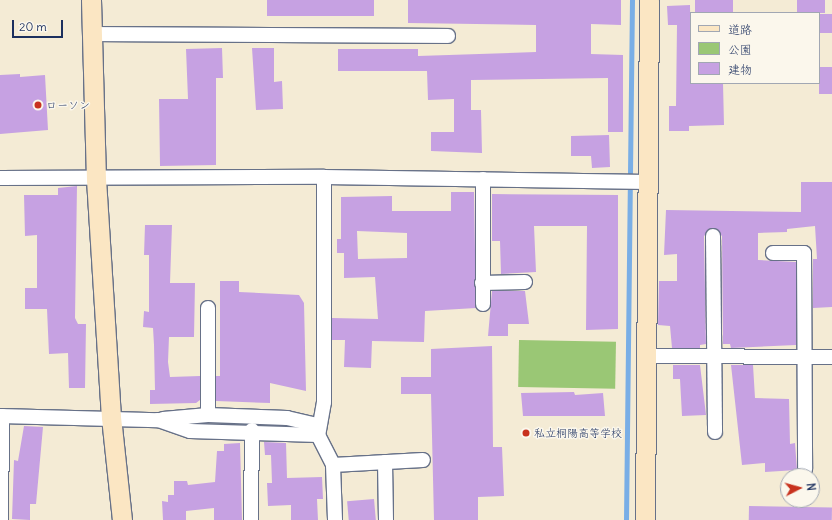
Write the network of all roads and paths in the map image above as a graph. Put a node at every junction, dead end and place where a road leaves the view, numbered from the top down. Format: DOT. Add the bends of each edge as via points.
graph roads {
  1 [pos="91,0"];
  2 [pos="648,0"];
  3 [pos="93,34"];
  4 [pos="448,36"];
  5 [pos="324,177"];
  6 [pos="0,178"];
  7 [pos="96,179"];
  8 [pos="484,179"];
  9 [pos="648,182"];
  10 [pos="713,236"];
  11 [pos="773,253"];
  12 [pos="525,282"];
  13 [pos="482,283"];
  14 [pos="483,304"];
  15 [pos="208,308"];
  16 [pos="647,356"];
  17 [pos="714,356"];
  18 [pos="807,357"];
  19 [pos="832,357"];
  20 [pos="208,415"];
  21 [pos="1,416"];
  22 [pos="111,417"];
  23 [pos="158,420"];
  24 [pos="252,430"];
  25 [pos="318,430"];
  26 [pos="715,432"];
  27 [pos="423,460"];
  28 [pos="385,462"];
  29 [pos="334,465"];
  30 [pos="805,468"];
  31 [pos="1,520"];
  32 [pos="122,520"];
  33 [pos="251,520"];
  34 [pos="335,520"];
  35 [pos="386,520"];
  36 [pos="645,520"];
  1 -- 3 [label="street"];
  2 -- 9 [label="street"];
  3 -- 4 [label="street"];
  3 -- 7 [label="street"];
  5 -- 7 [label="street"];
  5 -- 8 [label="street"];
  5 -- 25 [label="street" via="324,402"];
  6 -- 7 [label="street"];
  7 -- 22 [label="street"];
  8 -- 9 [label="street"];
  8 -- 13 [label="street"];
  9 -- 16 [label="street"];
  10 -- 17 [label="street"];
  11 -- 18 [label="street" via="804,253"];
  12 -- 13 [label="street"];
  13 -- 14 [label="street"];
  15 -- 20 [label="street"];
  16 -- 17 [label="street"];
  16 -- 36 [label="street"];
  17 -- 18 [label="street"];
  17 -- 26 [label="street"];
  18 -- 19 [label="street"];
  18 -- 30 [label="street"];
  20 -- 23 [label="street"];
  20 -- 25 [label="street" via="287,418"];
  21 -- 22 [label="street"];
  21 -- 31 [label="street"];
  22 -- 23 [label="street"];
  22 -- 32 [label="street"];
  23 -- 24 [label="street" via="190,430"];
  24 -- 25 [label="street"];
  24 -- 33 [label="street"];
  25 -- 29 [label="street"];
  27 -- 28 [label="street"];
  28 -- 29 [label="street"];
  28 -- 35 [label="street"];
  29 -- 34 [label="street"];
}
